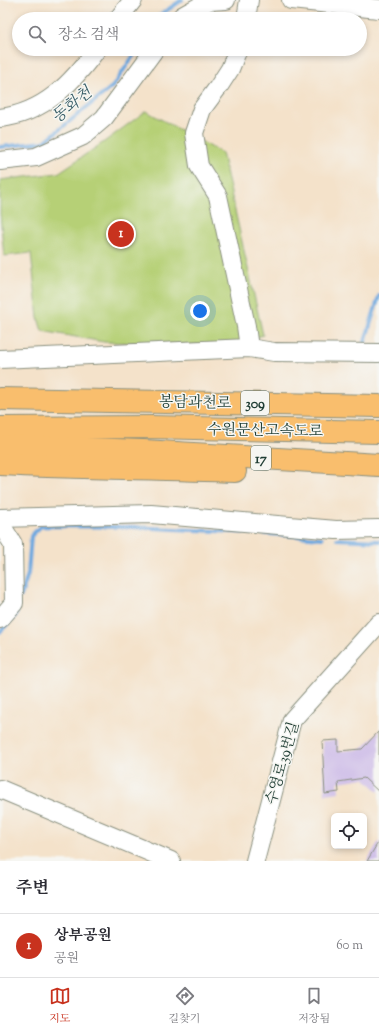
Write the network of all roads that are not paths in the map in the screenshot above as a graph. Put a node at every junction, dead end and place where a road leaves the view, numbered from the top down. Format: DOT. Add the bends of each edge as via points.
graph roads {
  1 [pos="133,0"];
  2 [pos="226,0"];
  3 [pos="249,0"];
  4 [pos="291,0"];
  5 [pos="379,9"];
  6 [pos="124,12"];
  7 [pos="189,12"];
  8 [pos="247,12"];
  9 [pos="92,56"];
  10 [pos="150,56"];
  11 [pos="235,56"];
  12 [pos="0,118"];
  13 [pos="0,161"];
  14 [pos="249,348"];
  15 [pos="379,353"];
  16 [pos="0,359"];
  17 [pos="0,399"];
  18 [pos="379,406"];
  19 [pos="0,428"];
  20 [pos="379,432"];
  21 [pos="0,446"];
  22 [pos="148,459"];
  23 [pos="0,464"];
  24 [pos="379,465"];
  25 [pos="0,478"];
  26 [pos="379,478"];
  27 [pos="0,518"];
  28 [pos="0,523"];
  29 [pos="379,529"];
  30 [pos="0,620"];
  31 [pos="379,623"];
  32 [pos="0,789"];
  33 [pos="171,861"];
  34 [pos="255,861"];
  1 -- 6 [label="street"];
  2 -- 7 [label="street" via="209,1"];
  3 -- 8 [label="street"];
  4 -- 5 [label="street"];
  9 -- 12 [label="street" via="63,89 35,109"];
  10 -- 13 [label="street" via="104,118 83,136 36,156"];
  11 -- 14 [label="street" via="230,69 202,109 194,133 199,166 218,196"];
  14 -- 15 [label="street" via="274,352"];
  14 -- 16 [label="street"];
  17 -- 18 [label="highway, 봉담과천로 / 309"];
  19 -- 20 [label="highway, 수원문산고속도로 / 17" via="150,427"];
  21 -- 22 [label="highway, 17"];
  22 -- 23 [label="highway" via="47,466"];
  22 -- 24 [label="highway, 수원문산고속도로 / 17"];
  22 -- 25 [label="highway"];
  22 -- 26 [label="highway"];
  27 -- 29 [label="street" via="151,514 336,530"];
  28 -- 30 [label="street" via="13,544 14,595 14,603"];
  31 -- 34 [label="street, 수영로39번길" via="292,720"];
  32 -- 33 [label="street"];
}
